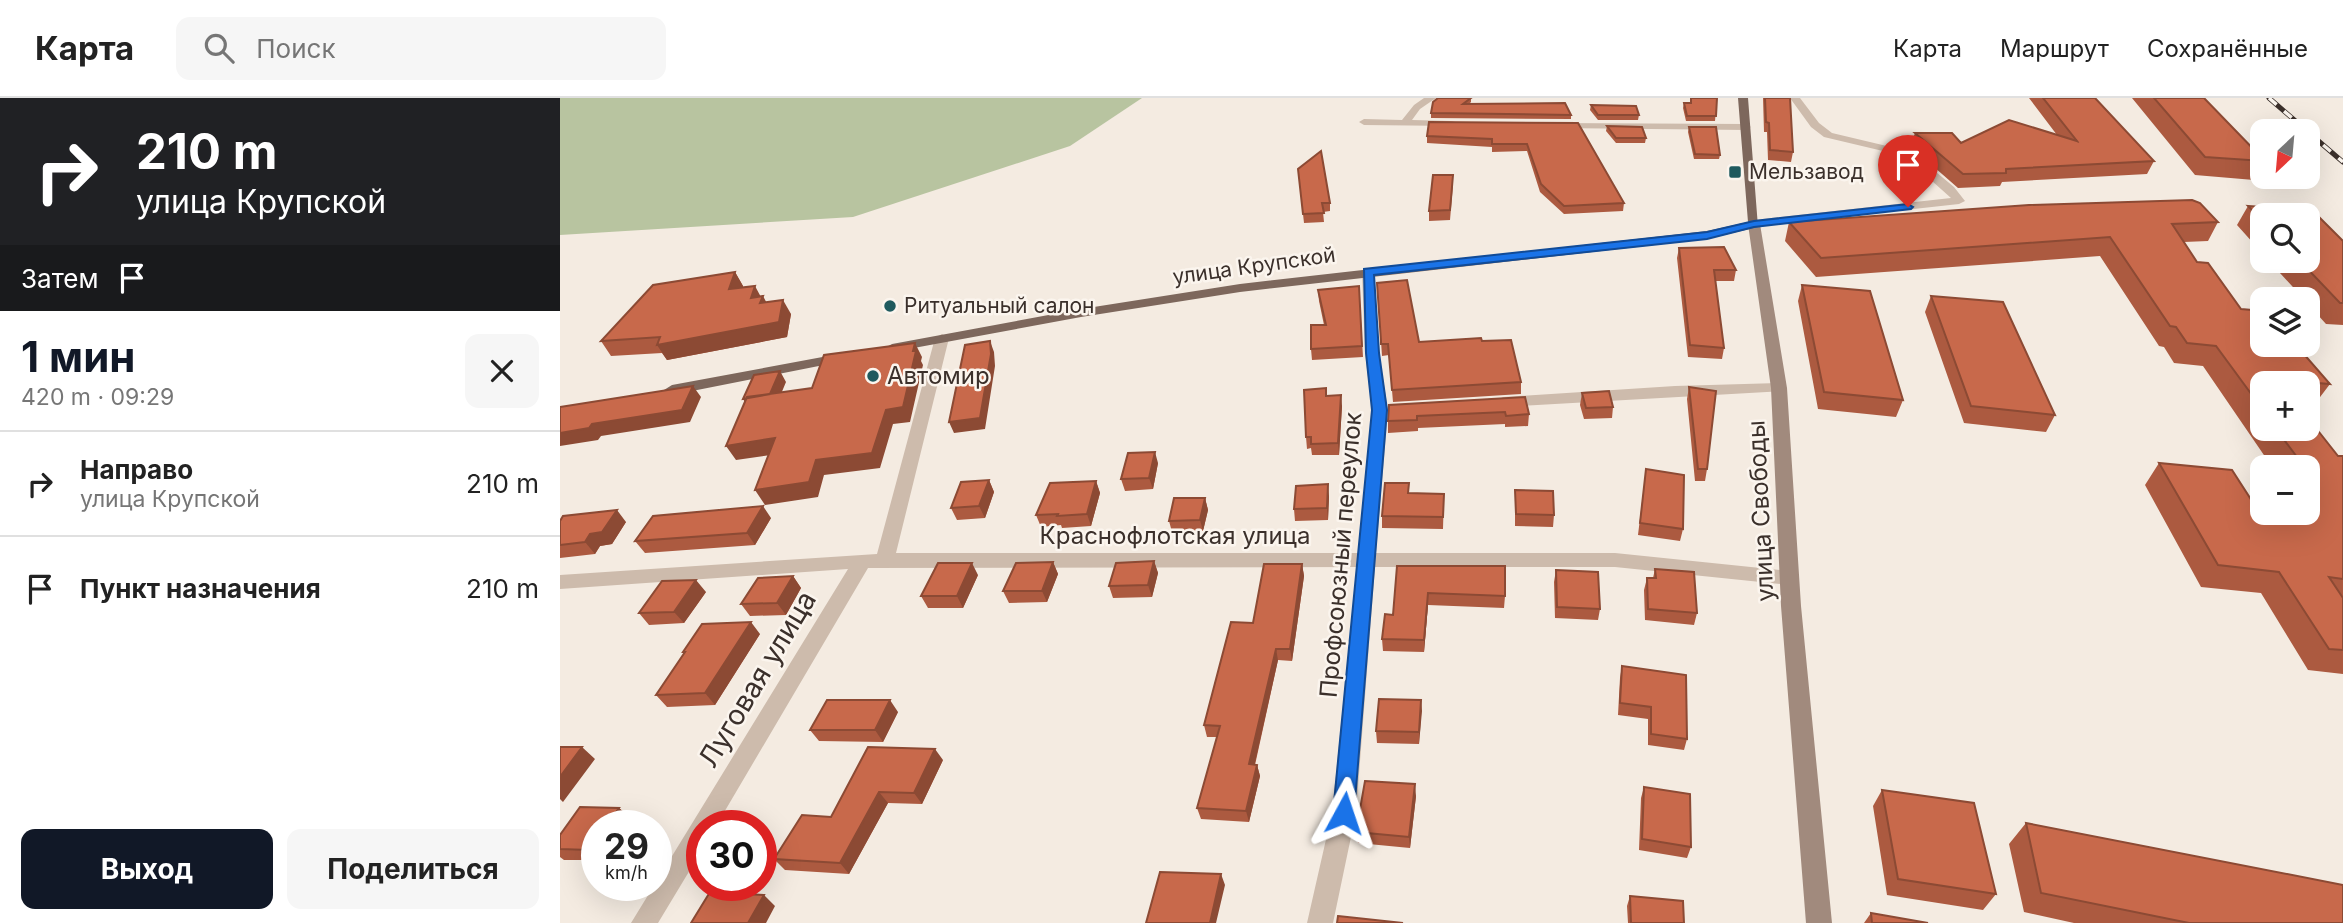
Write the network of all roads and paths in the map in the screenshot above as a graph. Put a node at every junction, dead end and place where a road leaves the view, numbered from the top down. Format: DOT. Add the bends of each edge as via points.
graph roads {
  1 [pos="1431,98"];
  2 [pos="1743,98"];
  3 [pos="1795,98"];
  4 [pos="1364,122"];
  5 [pos="1405,123"];
  6 [pos="1460,124"];
  7 [pos="1541,125"];
  8 [pos="1746,127"];
  9 [pos="1754,224"];
  10 [pos="1368,272"];
  11 [pos="942,338"];
  12 [pos="1779,388"];
  13 [pos="656,393"];
  14 [pos="1487,403"];
  15 [pos="885,560"];
  16 [pos="862,562"];
  17 [pos="1365,562"];
  18 [pos="1790,578"];
  19 [pos="560,582"];
  20 [pos="712,810"];
  21 [pos="686,853"];
  22 [pos="644,923"];
  23 [pos="1320,923"];
  24 [pos="1819,923"];
  1 -- 5 [label="street"];
  2 -- 8 [label="main road, улица Свободы"];
  3 -- 9 [label="street, улица Крупской" via="1828,135 1908,154 1959,201"];
  4 -- 5 [label="street"];
  5 -- 6 [label="street"];
  7 -- 8 [label="street"];
  8 -- 9 [label="main road, улица Свободы"];
  9 -- 10 [label="main road, улица Крупской" via="1707,235"];
  9 -- 12 [label="street, улица Свободы"];
  10 -- 11 [label="main road, улица Крупской"];
  10 -- 17 [label="street, Профсоюзный переулок" via="1372,353 1386,410"];
  11 -- 13 [label="main road, улица Крупской"];
  11 -- 15 [label="street"];
  12 -- 14 [label="street"];
  12 -- 18 [label="street, улица Свободы"];
  15 -- 16 [label="street, Краснофлотская улица"];
  15 -- 17 [label="street, Краснофлотская улица"];
  16 -- 19 [label="street, Краснофлотская улица"];
  16 -- 20 [label="street, Луговая улица"];
  17 -- 18 [label="street, Краснофлотская улица" via="1615,560"];
  17 -- 23 [label="street, Профсоюзный переулок" via="1344,813"];
  18 -- 24 [label="street, улица Свободы"];
  21 -- 22 [label="street, Луговая улица"];
}
